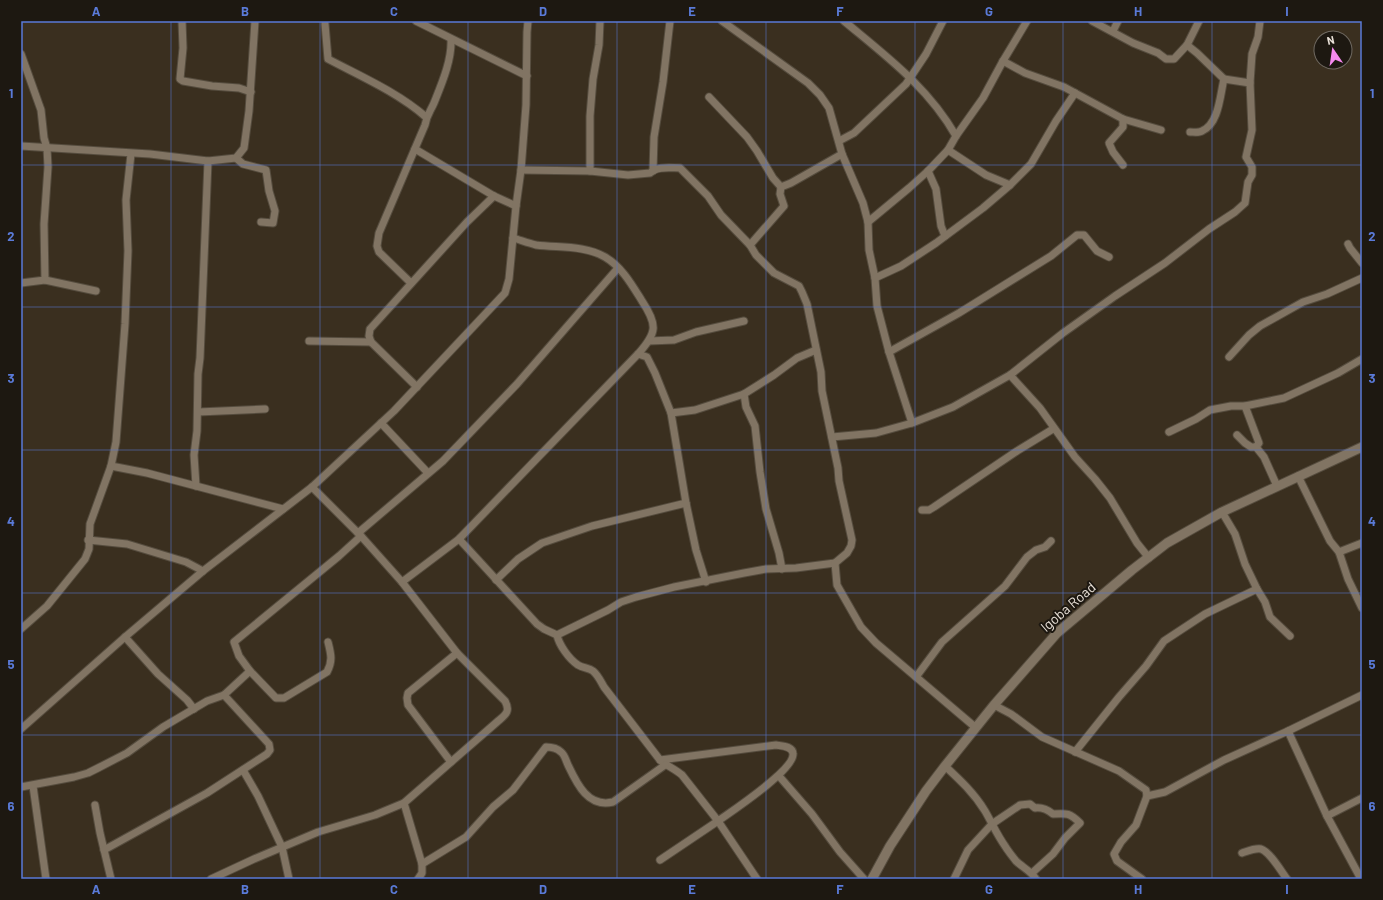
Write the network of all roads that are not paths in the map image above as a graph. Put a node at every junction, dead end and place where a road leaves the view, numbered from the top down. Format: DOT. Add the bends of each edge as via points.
graph roads {
  1 [pos="182,21"];
  2 [pos="255,21"];
  3 [pos="416,21"];
  4 [pos="528,21"];
  5 [pos="600,21"];
  6 [pos="670,21"];
  7 [pos="722,21"];
  8 [pos="844,21"];
  9 [pos="942,21"];
  10 [pos="1027,21"];
  11 [pos="1092,21"];
  12 [pos="1118,21"];
  13 [pos="1199,21"];
  14 [pos="1260,21"];
  15 [pos="325,24"];
  16 [pos="1113,31"];
  17 [pos="451,39"];
  18 [pos="1186,45"];
  19 [pos="21,54"];
  20 [pos="1003,61"];
  21 [pos="527,76"];
  22 [pos="910,77"];
  23 [pos="1224,79"];
  24 [pos="1250,83"];
  25 [pos="251,92"];
  26 [pos="1076,93"];
  27 [pos="708,96"];
  28 [pos="426,116"];
  29 [pos="1122,119"];
  30 [pos="1161,130"];
  31 [pos="1190,132"];
  32 [pos="956,136"];
  33 [pos="839,141"];
  34 [pos="21,146"];
  35 [pos="47,148"];
  36 [pos="415,149"];
  37 [pos="948,150"];
  38 [pos="131,154"];
  39 [pos="842,154"];
  40 [pos="236,158"];
  41 [pos="653,158"];
  42 [pos="208,161"];
  43 [pos="1123,165"];
  44 [pos="664,167"];
  45 [pos="521,170"];
  46 [pos="590,171"];
  47 [pos="653,171"];
  48 [pos="928,171"];
  49 [pos="1010,185"];
  50 [pos="781,187"];
  51 [pos="494,196"];
  52 [pos="516,206"];
  53 [pos="261,222"];
  54 [pos="868,222"];
  55 [pos="945,236"];
  56 [pos="513,238"];
  57 [pos="1348,244"];
  58 [pos="750,245"];
  59 [pos="1109,257"];
  60 [pos="1362,263"];
  61 [pos="618,268"];
  62 [pos="875,278"];
  63 [pos="1362,278"];
  64 [pos="45,280"];
  65 [pos="21,283"];
  66 [pos="412,283"];
  67 [pos="96,291"];
  68 [pos="744,321"];
  69 [pos="309,341"];
  70 [pos="649,341"];
  71 [pos="371,342"];
  72 [pos="816,350"];
  73 [pos="889,352"];
  74 [pos="638,354"];
  75 [pos="1229,357"];
  76 [pos="1362,359"];
  77 [pos="1010,375"];
  78 [pos="417,387"];
  79 [pos="744,394"];
  80 [pos="1245,406"];
  81 [pos="265,409"];
  82 [pos="198,412"];
  83 [pos="671,413"];
  84 [pos="381,423"];
  85 [pos="912,423"];
  86 [pos="1053,429"];
  87 [pos="1168,432"];
  88 [pos="1237,435"];
  89 [pos="832,437"];
  90 [pos="1256,447"];
  91 [pos="1362,447"];
  92 [pos="111,466"];
  93 [pos="428,473"];
  94 [pos="1298,476"];
  95 [pos="196,486"];
  96 [pos="1277,486"];
  97 [pos="312,487"];
  98 [pos="686,503"];
  99 [pos="282,509"];
  100 [pos="922,510"];
  101 [pos="1222,512"];
  102 [pos="360,535"];
  103 [pos="459,539"];
  104 [pos="88,540"];
  105 [pos="1051,542"];
  106 [pos="1362,543"];
  107 [pos="1339,552"];
  108 [pos="1149,558"];
  109 [pos="835,563"];
  110 [pos="782,568"];
  111 [pos="203,571"];
  112 [pos="496,580"];
  113 [pos="402,582"];
  114 [pos="706,582"];
  115 [pos="1257,589"];
  116 [pos="1362,608"];
  117 [pos="21,629"];
  118 [pos="557,635"];
  119 [pos="1290,636"];
  120 [pos="125,637"];
  121 [pos="328,642"];
  122 [pos="457,653"];
  123 [pos="250,671"];
  124 [pos="916,677"];
  125 [pos="224,695"];
  126 [pos="1362,695"];
  127 [pos="994,704"];
  128 [pos="194,709"];
  129 [pos="975,727"];
  130 [pos="21,729"];
  131 [pos="1288,731"];
  132 [pos="1075,752"];
  133 [pos="451,762"];
  134 [pos="662,762"];
  135 [pos="945,766"];
  136 [pos="244,770"];
  137 [pos="779,776"];
  138 [pos="33,786"];
  139 [pos="21,787"];
  140 [pos="1147,796"];
  141 [pos="1362,798"];
  142 [pos="404,803"];
  143 [pos="95,805"];
  144 [pos="1327,816"];
  145 [pos="718,821"];
  146 [pos="992,824"];
  147 [pos="282,847"];
  148 [pos="104,850"];
  149 [pos="1242,853"];
  150 [pos="660,860"];
  151 [pos="422,864"];
  152 [pos="1034,876"];
  153 [pos="46,879"];
  154 [pos="111,879"];
  155 [pos="211,879"];
  156 [pos="289,879"];
  157 [pos="418,879"];
  158 [pos="757,879"];
  159 [pos="864,879"];
  160 [pos="872,879"];
  161 [pos="954,879"];
  162 [pos="1142,879"];
  163 [pos="1287,879"];
  164 [pos="1360,879"];
  1 -- 25 [label="street" via="180,79"];
  2 -- 25 [label="street"];
  3 -- 17 [label="street"];
  4 -- 21 [label="street"];
  5 -- 46 [label="street" via="590,116"];
  6 -- 41 [label="street"];
  7 -- 33 [label="street" via="794,72 820,95 829,108"];
  8 -- 22 [label="street"];
  9 -- 22 [label="street" via="926,54"];
  10 -- 20 [label="street"];
  11 -- 16 [label="street"];
  12 -- 16 [label="street"];
  13 -- 18 [label="street"];
  14 -- 24 [label="street" via="1252,54"];
  15 -- 28 [label="street" via="328,59 382,86"];
  16 -- 18 [label="street" via="1166,59 1174,59"];
  17 -- 21 [label="street"];
  17 -- 28 [label="street" via="452,49 445,73 434,104"];
  18 -- 23 [label="street"];
  19 -- 35 [label="street" via="40,110"];
  20 -- 26 [label="street" via="1025,73"];
  20 -- 32 [label="street" via="983,98"];
  21 -- 45 [label="street"];
  22 -- 32 [label="street" via="944,116"];
  22 -- 33 [label="street" via="906,84 854,134"];
  23 -- 24 [label="street"];
  23 -- 31 [label="street" via="1216,115 1210,127 1201,132"];
  24 -- 77 [label="street" via="1252,130 1246,157 1252,167 1252,175 1248,182 1245,203"];
  25 -- 40 [label="street" via="244,148"];
  26 -- 29 [label="street"];
  26 -- 49 [label="street" via="1031,164"];
  27 -- 50 [label="street" via="747,137"];
  28 -- 36 [label="street" via="426,125"];
  29 -- 30 [label="street"];
  29 -- 43 [label="street" via="1123,128 1109,143"];
  32 -- 37 [label="street"];
  33 -- 39 [label="street"];
  34 -- 35 [label="street"];
  35 -- 38 [label="street"];
  35 -- 64 [label="street"];
  36 -- 51 [label="street"];
  36 -- 66 [label="street" via="379,233 377,246 379,252"];
  37 -- 48 [label="street"];
  37 -- 49 [label="street" via="986,175"];
  38 -- 42 [label="street"];
  38 -- 92 [label="street" via="126,200 128,251 125,324 116,442"];
  39 -- 50 [label="street"];
  39 -- 54 [label="street" via="864,203"];
  40 -- 42 [label="street"];
  40 -- 53 [label="street" via="243,164 266,170 275,211 273,223"];
  41 -- 44 [label="street"];
  41 -- 47 [label="street"];
  42 -- 82 [label="street"];
  44 -- 47 [label="street"];
  44 -- 58 [label="street" via="680,168 708,196 720,215"];
  45 -- 46 [label="street"];
  45 -- 52 [label="street"];
  46 -- 47 [label="street" via="636,175"];
  48 -- 54 [label="street"];
  48 -- 55 [label="street" via="936,189 941,226"];
  49 -- 55 [label="street"];
  50 -- 58 [label="street" via="780,194 784,206"];
  51 -- 52 [label="street"];
  51 -- 66 [label="street"];
  52 -- 56 [label="street"];
  54 -- 62 [label="street" via="869,250"];
  55 -- 62 [label="street" via="901,266"];
  56 -- 61 [label="street" via="536,245 587,251 604,257"];
  56 -- 78 [label="street" via="505,293"];
  57 -- 60 [label="street"];
  58 -- 72 [label="street" via="774,273 799,286 808,304"];
  59 -- 73 [label="street" via="1097,251 1084,235 1078,235 1045,260"];
  61 -- 70 [label="street" via="648,310 653,327"];
  61 -- 93 [label="street" via="517,384"];
  62 -- 73 [label="street" via="877,306"];
  63 -- 75 [label="street" via="1303,302 1260,326"];
  64 -- 65 [label="street"];
  64 -- 67 [label="street"];
  66 -- 71 [label="street" via="370,329"];
  68 -- 70 [label="street" via="674,340"];
  69 -- 71 [label="street"];
  70 -- 74 [label="street"];
  71 -- 78 [label="street"];
  72 -- 79 [label="street" via="797,358"];
  72 -- 89 [label="street"];
  73 -- 85 [label="street"];
  74 -- 83 [label="street" via="648,357"];
  74 -- 103 [label="street"];
  76 -- 80 [label="street" via="1284,398"];
  77 -- 85 [label="street" via="953,407"];
  77 -- 86 [label="street" via="1040,408"];
  78 -- 84 [label="street"];
  79 -- 83 [label="street" via="695,410"];
  79 -- 110 [label="street" via="746,407 755,426 766,509"];
  80 -- 87 [label="street" via="1210,410"];
  80 -- 90 [label="street" via="1259,443"];
  81 -- 82 [label="street"];
  82 -- 95 [label="street" via="194,455"];
  83 -- 98 [label="street"];
  84 -- 93 [label="street"];
  84 -- 97 [label="street"];
  85 -- 89 [label="street" via="876,433"];
  86 -- 100 [label="street" via="934,507"];
  86 -- 108 [label="street" via="1110,498"];
  88 -- 90 [label="street" via="1245,443"];
  89 -- 109 [label="street" via="852,540 847,553"];
  90 -- 96 [label="street" via="1264,456"];
  91 -- 94 [label="street, Igoba Road"];
  92 -- 95 [label="street"];
  92 -- 104 [label="street" via="90,524"];
  93 -- 102 [label="street"];
  94 -- 96 [label="street, Igoba Road"];
  94 -- 107 [label="street" via="1330,541"];
  95 -- 99 [label="street"];
  96 -- 101 [label="street, Igoba Road"];
  97 -- 99 [label="street"];
  97 -- 102 [label="street"];
  98 -- 112 [label="street" via="592,526 542,543 518,559"];
  98 -- 114 [label="street"];
  99 -- 111 [label="street"];
  101 -- 108 [label="street, Igoba Road" via="1167,543"];
  101 -- 115 [label="street" via="1235,534"];
  102 -- 113 [label="street"];
  102 -- 123 [label="street" via="321,571 234,642 239,656"];
  103 -- 112 [label="street"];
  103 -- 113 [label="street"];
  104 -- 111 [label="street" via="127,544 186,562"];
  104 -- 117 [label="street" via="89,549 78,569 47,606"];
  105 -- 124 [label="street" via="1027,557 1005,586 942,642"];
  106 -- 107 [label="street"];
  107 -- 116 [label="street"];
  108 -- 127 [label="street, Igoba Road" via="1057,633"];
  109 -- 110 [label="street"];
  109 -- 124 [label="street" via="837,585 861,628"];
  110 -- 114 [label="street"];
  111 -- 120 [label="street"];
  112 -- 118 [label="street" via="537,624"];
  113 -- 122 [label="street"];
  114 -- 118 [label="street" via="674,587 621,602"];
  115 -- 119 [label="street" via="1270,616"];
  115 -- 132 [label="street" via="1205,614 1164,641"];
  118 -- 134 [label="street" via="561,645 575,662 596,674"];
  120 -- 128 [label="street"];
  120 -- 130 [label="street"];
  121 -- 123 [label="street" via="332,658 327,672 284,698 276,698"];
  122 -- 133 [label="street" via="408,693 407,698 408,705"];
  122 -- 133 [label="street" via="508,707 507,713"];
  123 -- 125 [label="street"];
  124 -- 129 [label="street"];
  125 -- 128 [label="street"];
  125 -- 136 [label="street" via="269,744 270,750"];
  126 -- 131 [label="street"];
  127 -- 129 [label="street, Igoba Road"];
  127 -- 132 [label="street" via="1042,737"];
  128 -- 138 [label="street" via="127,753 88,773"];
  129 -- 135 [label="street, Igoba Road"];
  131 -- 140 [label="street" via="1224,760 1165,792"];
  131 -- 144 [label="street"];
  132 -- 140 [label="street" via="1119,771 1146,790"];
  133 -- 142 [label="street"];
  134 -- 137 [label="street" via="776,745 789,748 794,754"];
  134 -- 145 [label="street" via="682,774"];
  134 -- 151 [label="street" via="613,802 606,804 585,794 561,752 546,747 513,790 493,807 466,837"];
  135 -- 146 [label="street" via="968,787"];
  135 -- 160 [label="street, Igoba Road" via="890,846"];
  136 -- 147 [label="street"];
  136 -- 148 [label="street"];
  137 -- 145 [label="street"];
  137 -- 159 [label="street"];
  138 -- 139 [label="street"];
  138 -- 153 [label="street"];
  140 -- 162 [label="street" via="1136,825 1114,854 1117,861"];
  141 -- 144 [label="street"];
  142 -- 147 [label="street"];
  142 -- 151 [label="street"];
  143 -- 148 [label="street"];
  144 -- 164 [label="street"];
  145 -- 150 [label="street"];
  145 -- 158 [label="street"];
  146 -- 152 [label="street" via="1016,860"];
  146 -- 152 [label="street" via="1020,805 1030,804 1053,814 1072,815 1080,823"];
  146 -- 161 [label="street" via="968,850"];
  147 -- 155 [label="street"];
  147 -- 156 [label="street"];
  148 -- 154 [label="street"];
  149 -- 163 [label="street" via="1256,849 1266,851"];
  151 -- 157 [label="street" via="422,874"];
}
